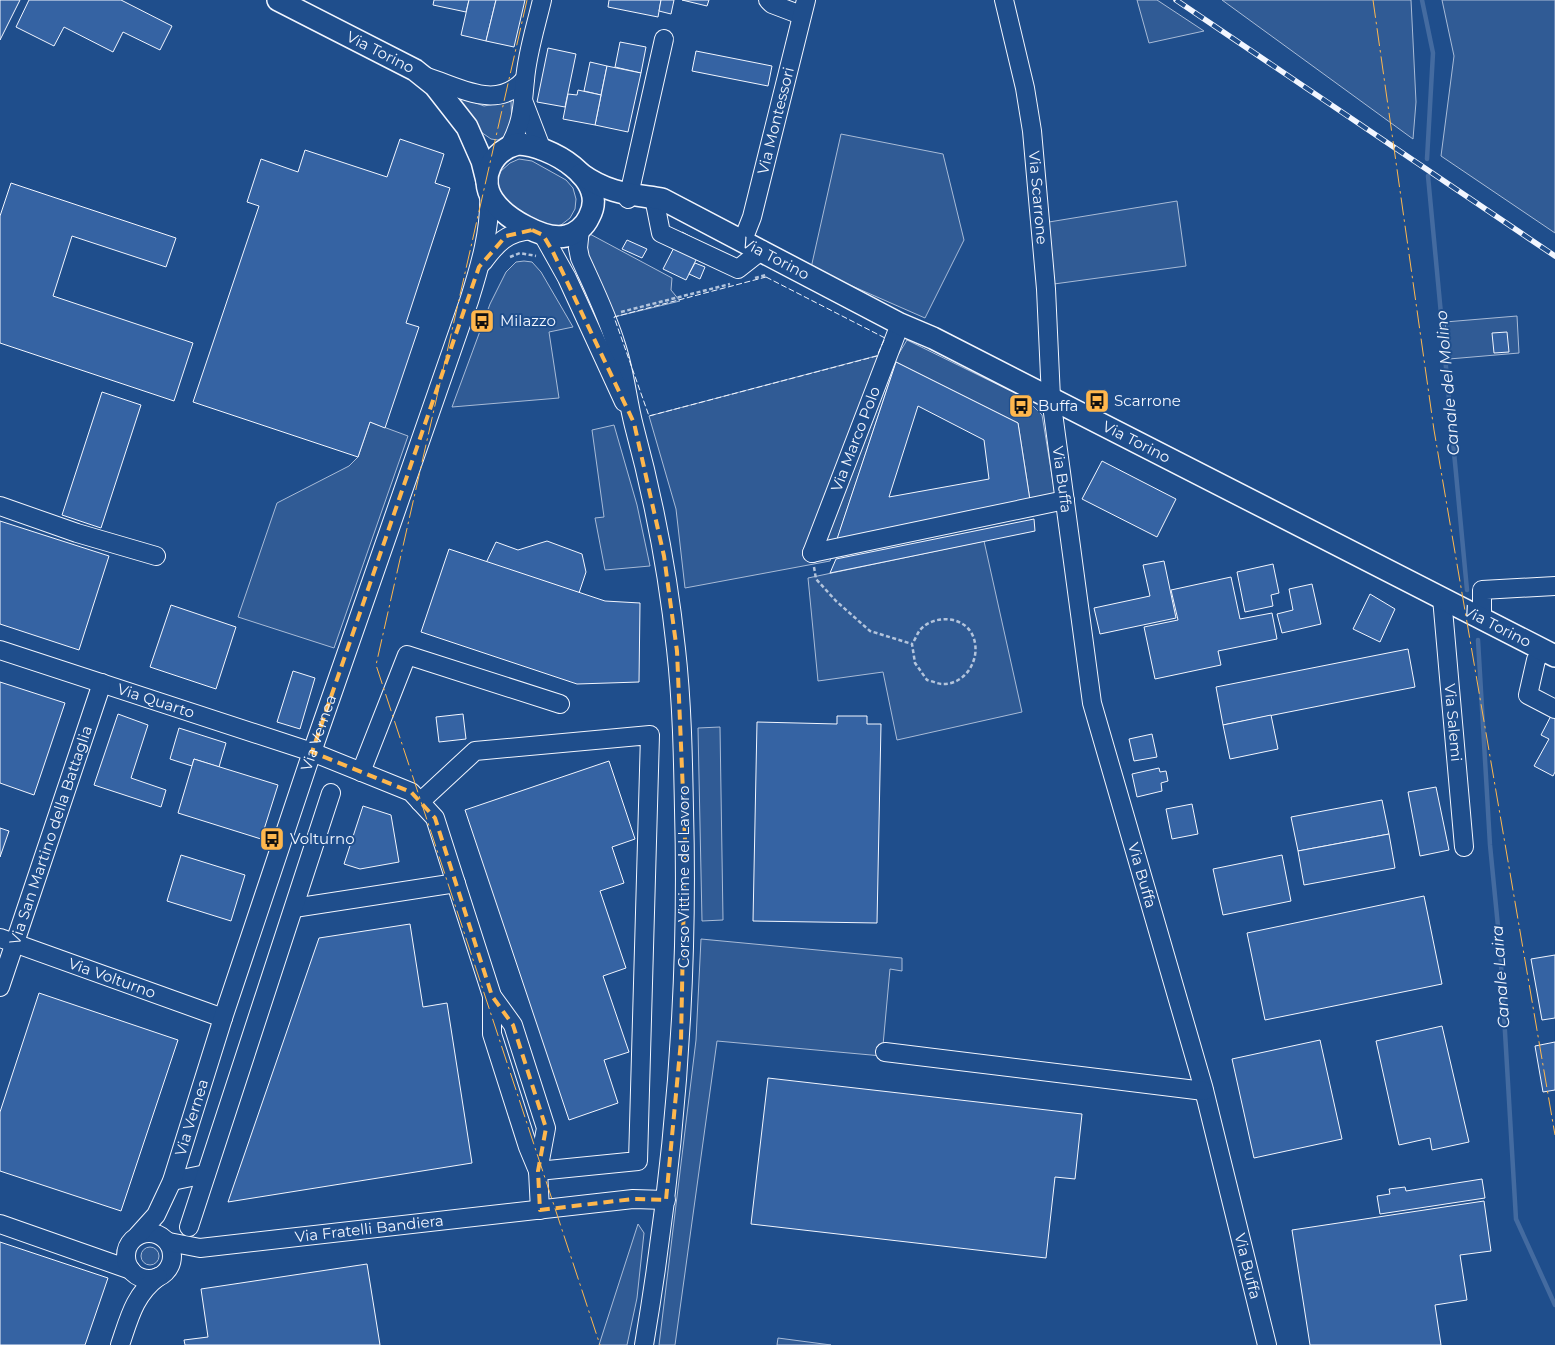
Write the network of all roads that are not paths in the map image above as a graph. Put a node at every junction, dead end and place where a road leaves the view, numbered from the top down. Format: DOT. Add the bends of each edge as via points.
graph roads {
  1 [pos="278,0"];
  2 [pos="542,0"];
  3 [pos="768,0"];
  4 [pos="1004,0"];
  5 [pos="804,8"];
  6 [pos="664,39"];
  7 [pos="424,76"];
  8 [pos="525,79"];
  9 [pos="524,102"];
  10 [pos="467,127"];
  11 [pos="506,148"];
  12 [pos="542,150"];
  13 [pos="581,174"];
  14 [pos="488,186"];
  15 [pos="636,197"];
  16 [pos="585,223"];
  17 [pos="538,232"];
  18 [pos="743,240"];
  19 [pos="762,250"];
  20 [pos="479,267"];
  21 [pos="900,324"];
  22 [pos="1051,398"];
  23 [pos="634,423"];
  24 [pos="1064,500"];
  25 [pos="0,506"];
  26 [pos="156,556"];
  27 [pos="1555,586"];
  28 [pos="1442,598"];
  29 [pos="1482,619"];
  30 [pos="0,650"];
  31 [pos="1549,653"];
  32 [pos="102,683"];
  33 [pos="560,704"];
  34 [pos="1555,709"];
  35 [pos="312,752"];
  36 [pos="361,772"];
  37 [pos="331,793"];
  38 [pos="420,802"];
  39 [pos="1464,847"];
  40 [pos="456,883"];
  41 [pos="294,908"];
  42 [pos="8,940"];
  43 [pos="0,987"];
  44 [pos="223,1018"];
  45 [pos="885,1052"];
  46 [pos="1204,1091"];
  47 [pos="538,1171"];
  48 [pos="206,1174"];
  49 [pos="172,1181"];
  50 [pos="164,1200"];
  51 [pos="666,1200"];
  52 [pos="540,1210"];
  53 [pos="0,1224"];
  54 [pos="189,1227"];
  55 [pos="138,1235"];
  56 [pos="167,1241"];
  57 [pos="200,1248"];
  58 [pos="126,1250"];
  59 [pos="99,1258"];
  60 [pos="171,1264"];
  61 [pos="132,1271"];
  62 [pos="158,1277"];
  63 [pos="134,1303"];
  64 [pos="644,1341"];
  65 [pos="120,1345"];
  66 [pos="1267,1345"];
  1 -- 7 [label="main road, Via Torino"];
  2 -- 8 [label="street"];
  3 -- 5 [label="street" via="772,4"];
  4 -- 22 [label="street, Via Scarrone" via="1032,131 1046,289"];
  5 -- 18 [label="street, Via Montessori" via="752,217"];
  6 -- 15 [label="street"];
  7 -- 8 [label="street" via="484,96 508,93"];
  7 -- 10 [label="main road, Via Torino" via="442,93"];
  8 -- 9 [label="street"];
  9 -- 11 [label="street" via="519,124"];
  9 -- 12 [label="street"];
  10 -- 11 [label="main road" via="484,140"];
  10 -- 14 [label="main road" via="482,161"];
  11 -- 12 [label="main road" via="530,144"];
  11 -- 14 [label="main road" via="490,165"];
  12 -- 13 [label="main road"];
  13 -- 15 [label="main road, Via Torino" via="603,189"];
  13 -- 16 [label="main road" via="593,194"];
  14 -- 17 [label="main road" via="501,208"];
  14 -- 20 [label="street" via="490,212"];
  15 -- 16 [label="main road" via="611,204"];
  15 -- 18 [label="main road, Via Torino" via="662,199"];
  15 -- 19 [label="street" via="661,233 738,269"];
  16 -- 17 [label="main road" via="566,236"];
  16 -- 23 [label="street" via="578,248 580,258 618,353"];
  17 -- 20 [label="street" via="518,231 506,236"];
  17 -- 23 [label="street" via="567,278"];
  18 -- 19 [label="main road, Via Torino"];
  19 -- 21 [label="main road, Via Torino"];
  20 -- 35 [label="street, Via Vernea"];
  21 -- 22 [label="main road, Via Torino"];
  21 -- 24 [label="street, Via Marco Polo" via="812,553"];
  22 -- 24 [label="street, Via Buffa"];
  22 -- 28 [label="main road, Via Torino"];
  23 -- 51 [label="street, Corso Vittime del Lavoro" via="664,556 677,651 682,746 685,940 681,1041"];
  24 -- 46 [label="street, Via Buffa" via="1092,702"];
  25 -- 26 [label="street"];
  27 -- 29 [label="street" via="1482,590"];
  28 -- 29 [label="main road, Via Torino"];
  28 -- 39 [label="street, Via Salemi"];
  29 -- 31 [label="main road, Via Torino"];
  30 -- 32 [label="street, Via Quarto"];
  31 -- 34 [label="street" via="1536,660 1528,695"];
  32 -- 35 [label="street, Via Quarto"];
  32 -- 42 [label="street, Via San Martino della Battaglia"];
  33 -- 36 [label="street" via="407,655"];
  35 -- 36 [label="street"];
  35 -- 44 [label="street, Via Vernea"];
  36 -- 38 [label="street" via="411,792"];
  37 -- 41 [label="street"];
  38 -- 40 [label="street" via="435,818"];
  38 -- 47 [label="street" via="476,751 650,735 638,1160"];
  40 -- 41 [label="street"];
  40 -- 47 [label="street" via="492,996 492,1034"];
  41 -- 48 [label="street"];
  42 -- 43 [label="street, Via San Martino della Battaglia"];
  42 -- 44 [label="street, Via Volturno"];
  44 -- 49 [label="street, Via Vernea"];
  45 -- 46 [label="street"];
  46 -- 66 [label="street, Via Buffa"];
  47 -- 52 [label="street"];
  48 -- 49 [label="street"];
  48 -- 54 [label="street"];
  49 -- 50 [label="street, Via Vernea"];
  50 -- 55 [label="street, Via Vernea" via="149,1225"];
  50 -- 56 [label="street"];
  51 -- 52 [label="street, Via Fratelli Bandiera" via="633,1199"];
  51 -- 64 [label="street, Corso Vittime del Lavoro"];
  52 -- 57 [label="street, Via Fratelli Bandiera"];
  53 -- 59 [label="street"];
  55 -- 56 [label="street" via="156,1233"];
  55 -- 58 [label="street"];
  56 -- 57 [label="street"];
  56 -- 60 [label="street" via="173,1257"];
  57 -- 60 [label="street"];
  58 -- 59 [label="street"];
  58 -- 61 [label="street"];
  59 -- 61 [label="street"];
  60 -- 62 [label="street"];
  61 -- 62 [label="street" via="146,1279"];
  61 -- 63 [label="street"];
  62 -- 63 [label="street"];
  63 -- 65 [label="street"];
}
